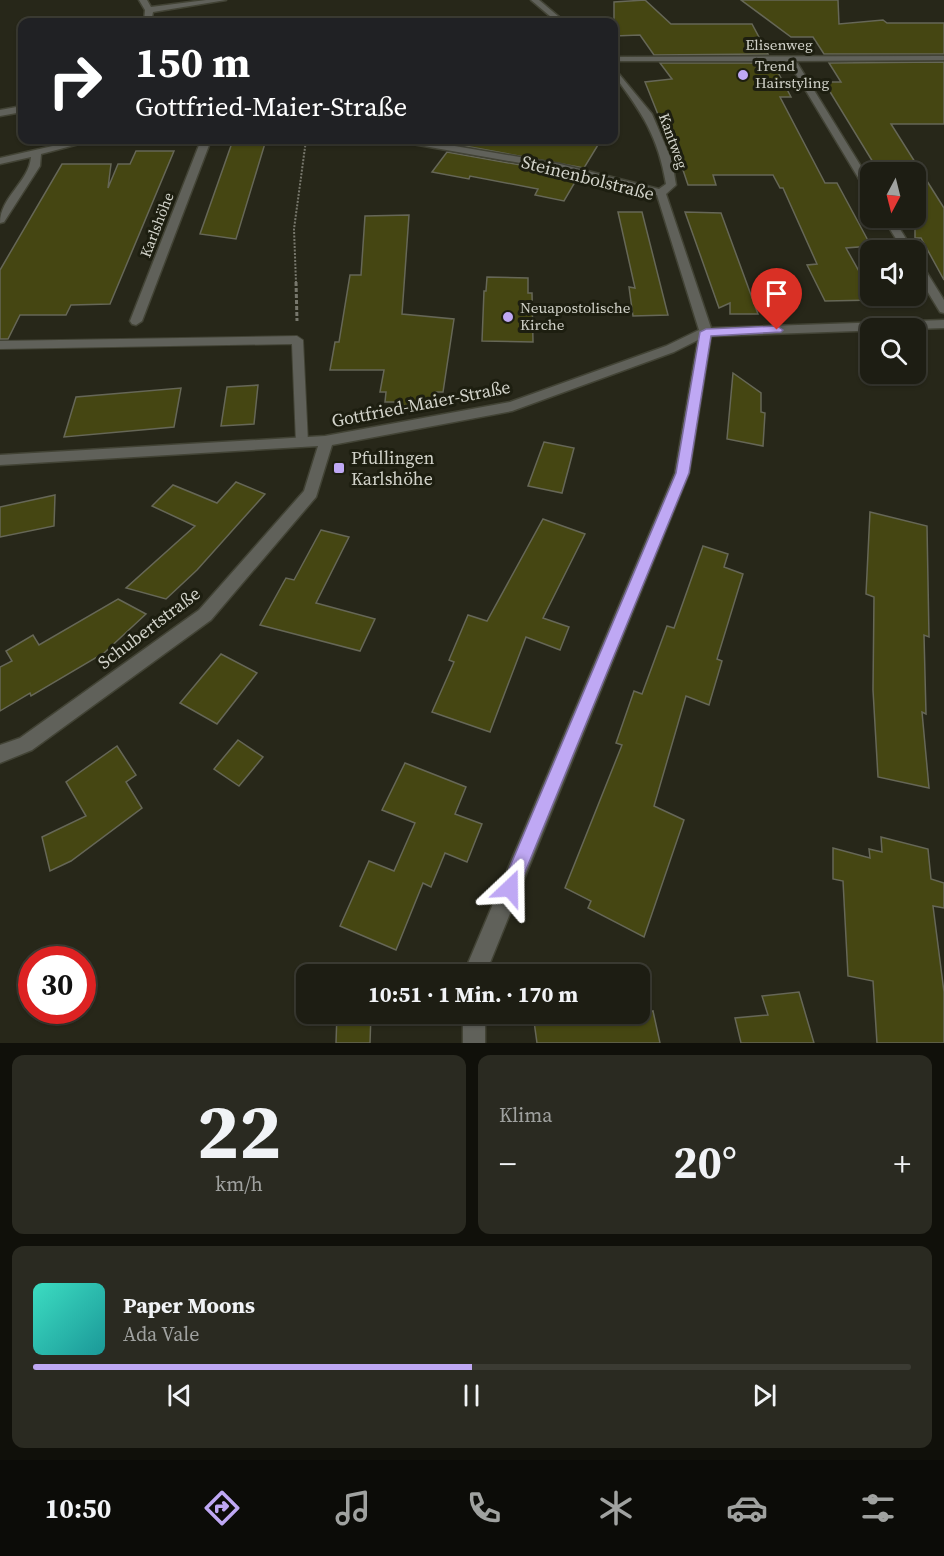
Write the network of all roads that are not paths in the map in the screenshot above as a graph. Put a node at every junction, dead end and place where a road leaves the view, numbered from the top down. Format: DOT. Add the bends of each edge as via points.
graph roads {
  1 [pos="143,0"];
  2 [pos="222,0"];
  3 [pos="535,0"];
  4 [pos="541,0"];
  5 [pos="149,10"];
  6 [pos="148,18"];
  7 [pos="556,18"];
  8 [pos="790,58"];
  9 [pos="944,58"];
  10 [pos="618,59"];
  11 [pos="618,74"];
  12 [pos="18,110"];
  13 [pos="0,113"];
  14 [pos="71,144"];
  15 [pos="204,144"];
  16 [pos="430,144"];
  17 [pos="36,152"];
  18 [pos="0,161"];
  19 [pos="860,173"];
  20 [pos="661,193"];
  21 [pos="0,220"];
  22 [pos="926,280"];
  23 [pos="944,309"];
  24 [pos="136,321"];
  25 [pos="944,324"];
  26 [pos="706,332"];
  27 [pos="0,345"];
  28 [pos="325,441"];
  29 [pos="302,443"];
  30 [pos="0,460"];
  31 [pos="0,753"];
  32 [pos="479,964"];
  33 [pos="474,1024"];
  34 [pos="474,1043"];
  1 -- 5 [label="street"];
  2 -- 5 [label="street"];
  3 -- 4 [label="street"];
  3 -- 7 [label="street"];
  5 -- 6 [label="street"];
  8 -- 9 [label="street, Elisenweg"];
  8 -- 10 [label="street, Elisenweg"];
  8 -- 19 [label="street"];
  11 -- 20 [label="street, Kantweg" via="648,114 667,161 671,184"];
  12 -- 13 [label="street"];
  14 -- 17 [label="street"];
  15 -- 24 [label="street, Karlshöhe"];
  16 -- 20 [label="street, Steinenbolstraße" via="560,167"];
  17 -- 18 [label="street"];
  17 -- 21 [label="street" via="35,166"];
  20 -- 26 [label="street, Steinenbolstraße"];
  22 -- 23 [label="street"];
  25 -- 26 [label="street, Gottfried-Maier-Straße"];
  26 -- 28 [label="street, Gottfried-Maier-Straße" via="670,349 512,406"];
  26 -- 32 [label="street, Steinenbolstraße" via="682,473"];
  27 -- 29 [label="lane" via="297,340"];
  28 -- 29 [label="street, Gottfried-Maier-Straße"];
  28 -- 31 [label="street, Schubertstraße" via="310,493 205,615 26,744"];
  29 -- 30 [label="street, Gottfried-Maier-Straße"];
  33 -- 34 [label="street"];
}
